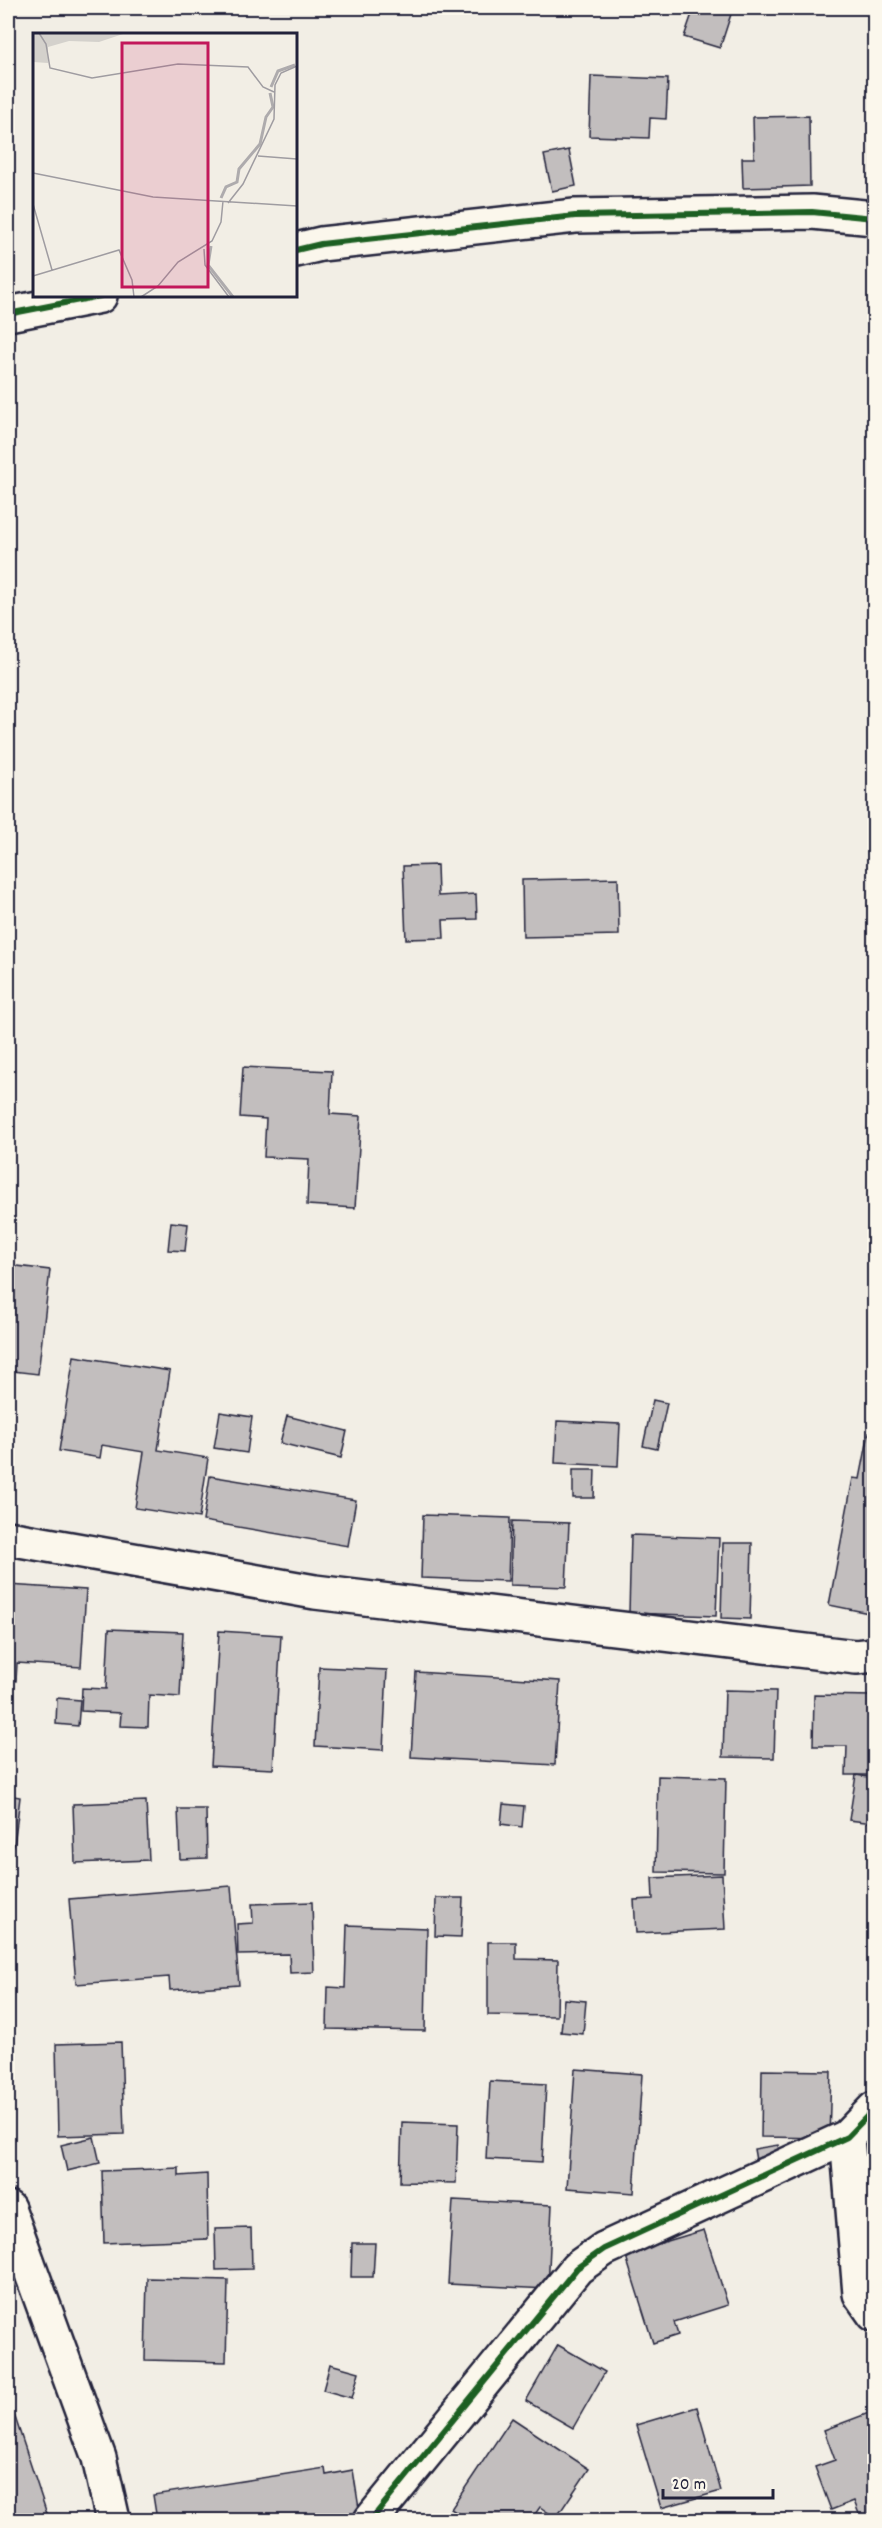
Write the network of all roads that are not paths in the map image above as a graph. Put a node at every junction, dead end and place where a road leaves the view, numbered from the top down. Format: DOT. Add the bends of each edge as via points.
graph roads {
  1 [pos="874,218"];
  2 [pos="297,250"];
  3 [pos="95,297"];
  4 [pos="8,314"];
  5 [pos="8,1538"];
  6 [pos="874,1654"];
  7 [pos="874,2109"];
  8 [pos="848,2137"];
  9 [pos="8,2208"];
  10 [pos="874,2314"];
  11 [pos="113,2520"];
  12 [pos="372,2520"];
  1 -- 2 [label="street" via="812,212 575,216"];
  3 -- 4 [label="street"];
  5 -- 6 [label="street" via="315,1592 856,1657"];
  7 -- 8 [label="street"];
  8 -- 10 [label="street" via="860,2294"];
  8 -- 12 [label="street" via="604,2249 577,2268"];
  9 -- 11 [label="street" via="99,2458"];
}
